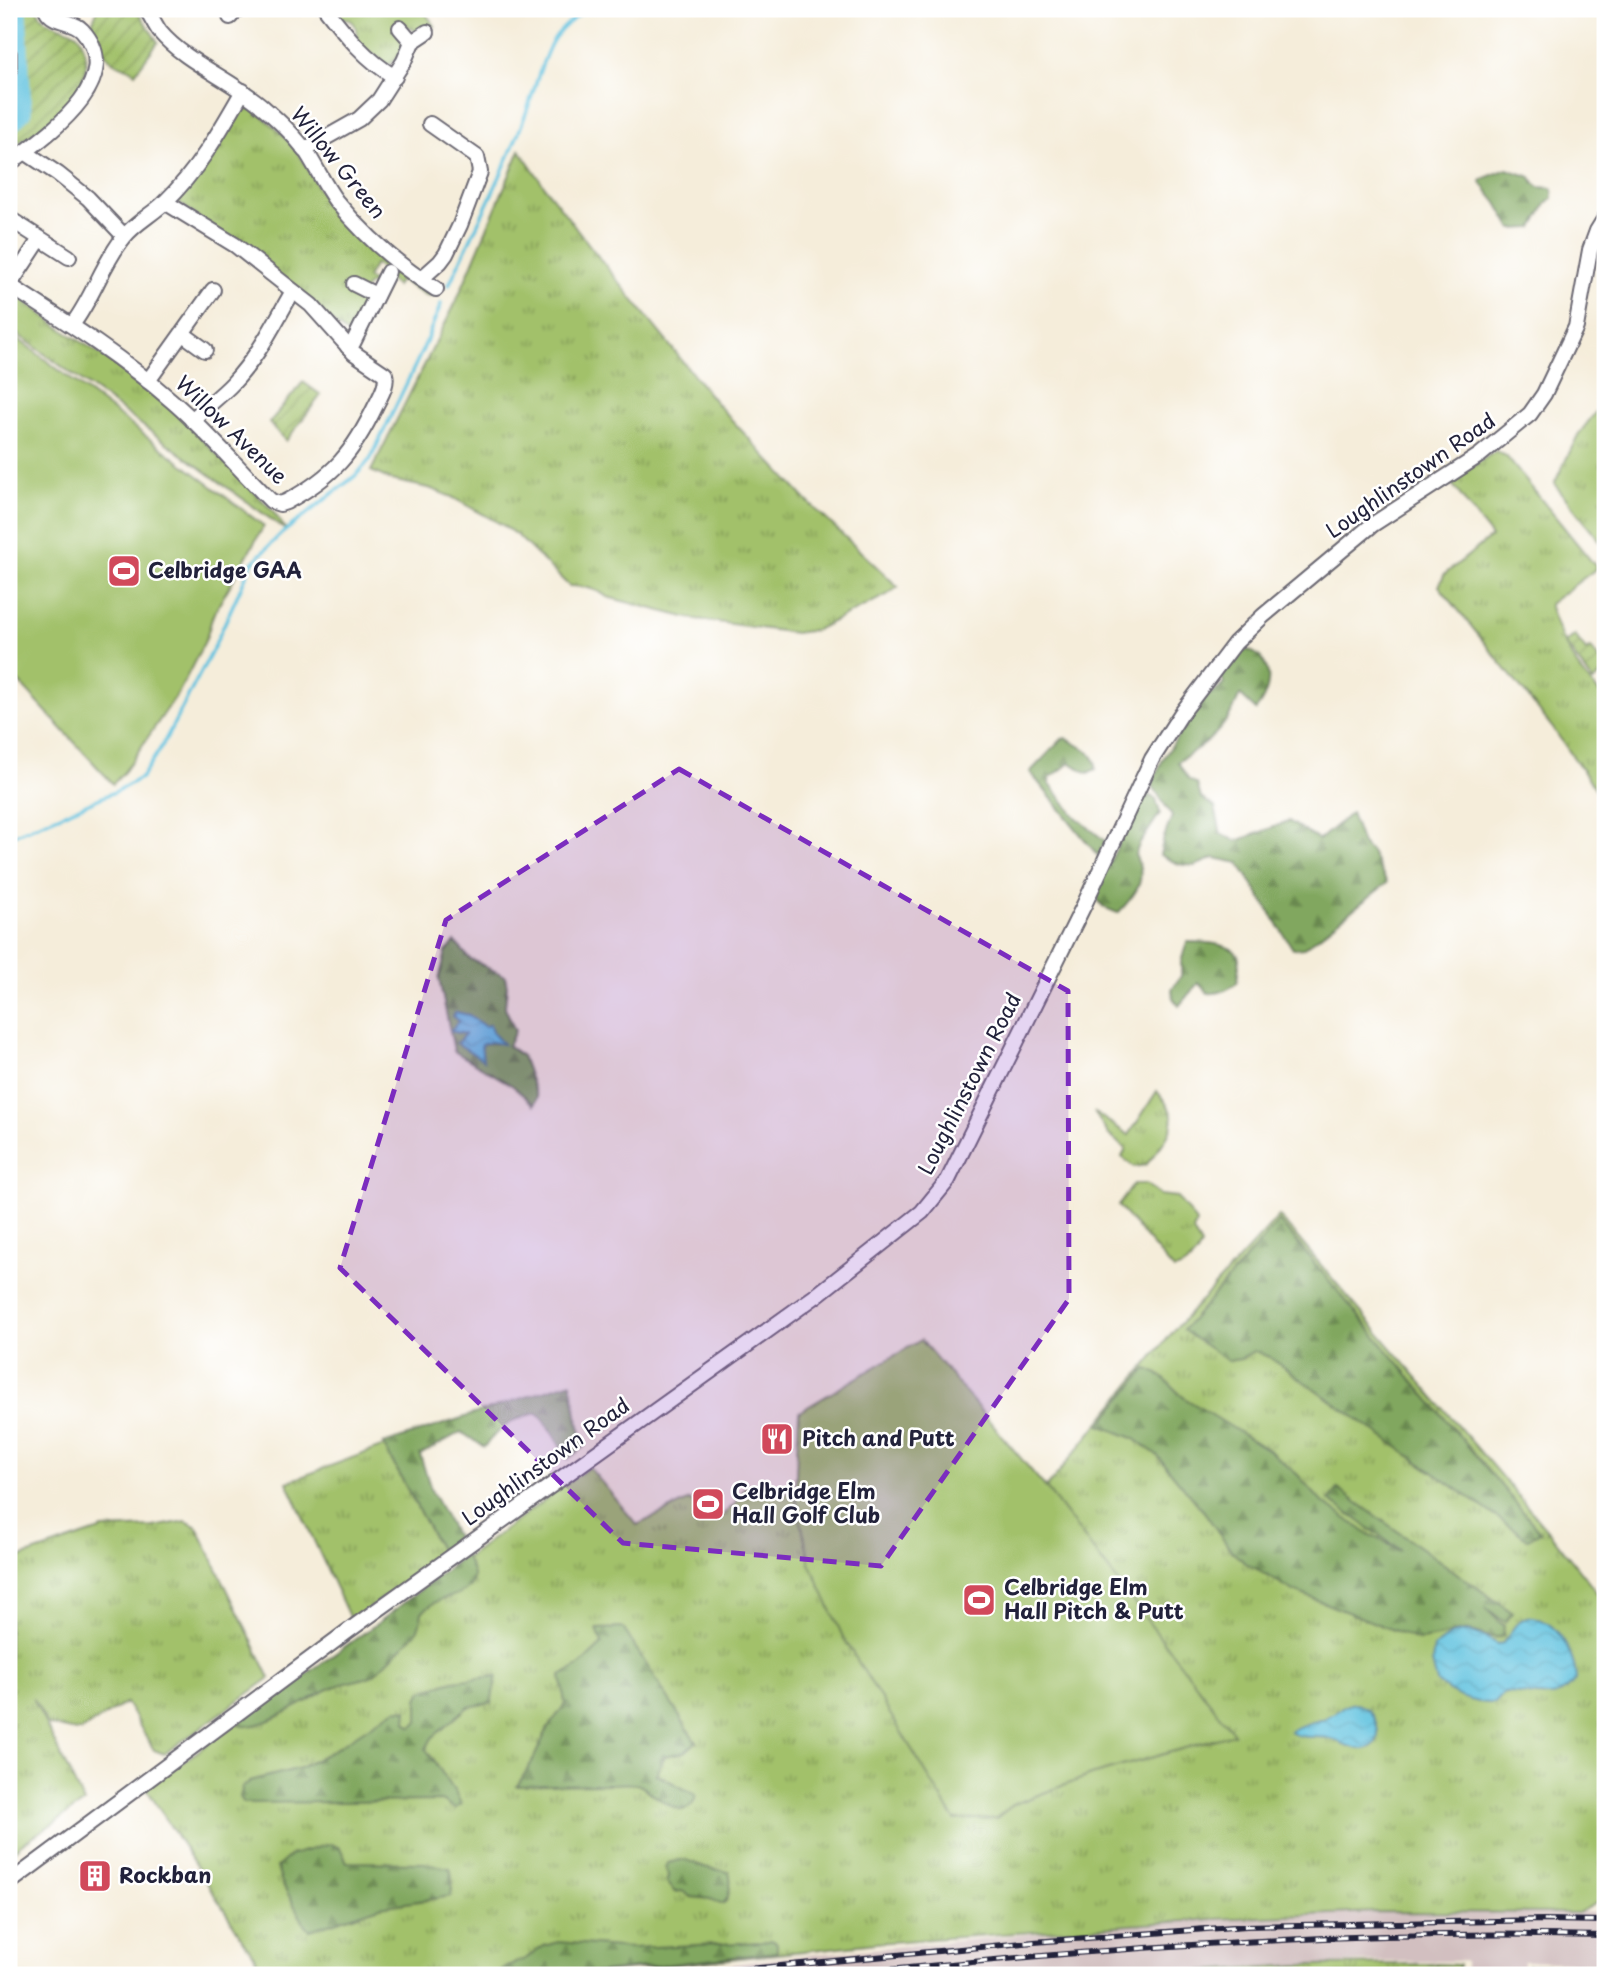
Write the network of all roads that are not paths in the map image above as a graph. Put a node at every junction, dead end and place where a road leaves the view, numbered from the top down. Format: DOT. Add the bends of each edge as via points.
graph roads {
  1 [pos="46,9"];
  2 [pos="146,9"];
  3 [pos="326,9"];
  4 [pos="400,28"];
  5 [pos="427,32"];
  6 [pos="412,41"];
  7 [pos="9,54"];
  8 [pos="9,71"];
  9 [pos="394,77"];
  10 [pos="243,91"];
  11 [pos="430,124"];
  12 [pos="304,150"];
  13 [pos="25,152"];
  14 [pos="9,164"];
  15 [pos="165,202"];
  16 [pos="1605,218"];
  17 [pos="10,219"];
  18 [pos="124,236"];
  19 [pos="40,239"];
  20 [pos="69,257"];
  21 [pos="388,272"];
  22 [pos="421,279"];
  23 [pos="9,285"];
  24 [pos="354,285"];
  25 [pos="436,289"];
  26 [pos="213,290"];
  27 [pos="292,291"];
  28 [pos="376,295"];
  29 [pos="72,325"];
  30 [pos="183,334"];
  31 [pos="348,347"];
  32 [pos="205,350"];
  33 [pos="148,381"];
  34 [pos="192,420"];
  35 [pos="9,1883"];
  1 -- 13 [label="street" via="51,17 82,29 94,52 95,75 58,127"];
  2 -- 10 [label="street, Willow Green" via="173,44"];
  3 -- 9 [label="street" via="346,36"];
  4 -- 6 [label="street"];
  5 -- 6 [label="street"];
  6 -- 9 [label="street"];
  7 -- 8 [label="street"];
  9 -- 12 [label="street" via="359,119"];
  10 -- 12 [label="street, Willow Green"];
  10 -- 15 [label="street" via="205,157"];
  11 -- 22 [label="street" via="477,157 480,172 446,254"];
  12 -- 22 [label="street, Willow Green" via="334,199 400,265"];
  13 -- 14 [label="street"];
  13 -- 18 [label="street" via="88,198"];
  15 -- 18 [label="street"];
  15 -- 27 [label="street" via="235,245"];
  16 -- 35 [label="street, Loughlinstown Road" via="1590,250 1576,327 1556,373 1530,414 1480,455 1372,525 1263,616 1181,714 1152,759 948,1180 922,1212 817,1295 348,1631"];
  17 -- 19 [label="street"];
  18 -- 29 [label="street"];
  19 -- 20 [label="street"];
  19 -- 23 [label="street, Willow Avenue"];
  21 -- 28 [label="street"];
  22 -- 25 [label="street, Willow Green"];
  23 -- 29 [label="street, Willow Avenue"];
  24 -- 28 [label="street"];
  26 -- 30 [label="street"];
  27 -- 31 [label="street" via="311,305"];
  27 -- 34 [label="street" via="249,363"];
  28 -- 31 [label="street"];
  29 -- 33 [label="street, Willow Avenue"];
  30 -- 32 [label="street"];
  30 -- 33 [label="street"];
  31 -- 34 [label="street, Willow Avenue" via="385,374 386,384 347,455 321,481 296,497 280,504 271,500"];
  33 -- 34 [label="street, Willow Avenue"];
}
